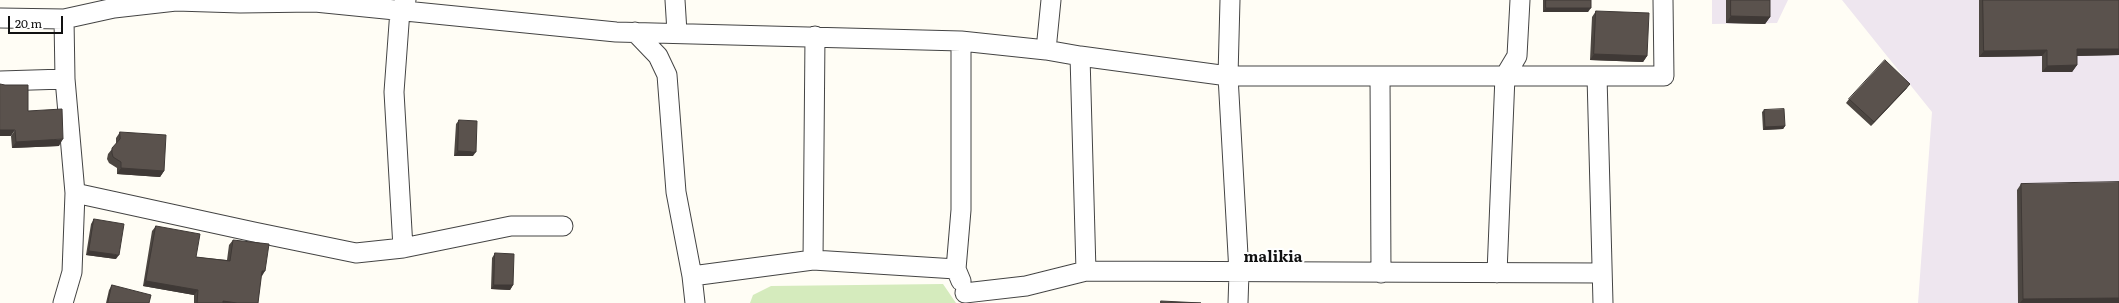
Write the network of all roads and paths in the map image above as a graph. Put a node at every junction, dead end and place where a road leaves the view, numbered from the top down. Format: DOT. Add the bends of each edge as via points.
graph roads {
  1 [pos="675,0"];
  2 [pos="1051,0"];
  3 [pos="1230,0"];
  4 [pos="1520,0"];
  5 [pos="1663,0"];
  6 [pos="403,5"];
  7 [pos="0,18"];
  8 [pos="64,20"];
  9 [pos="634,32"];
  10 [pos="677,32"];
  11 [pos="815,36"];
  12 [pos="961,41"];
  13 [pos="1046,50"];
  14 [pos="1080,56"];
  15 [pos="1228,76"];
  16 [pos="1380,76"];
  17 [pos="1505,76"];
  18 [pos="1597,76"];
  19 [pos="65,79"];
  20 [pos="0,81"];
  21 [pos="75,193"];
  22 [pos="563,226"];
  23 [pos="403,248"];
  24 [pos="813,260"];
  25 [pos="956,269"];
  26 [pos="1086,271"];
  27 [pos="1239,273"];
  28 [pos="1382,273"];
  29 [pos="1497,273"];
  30 [pos="1602,273"];
  31 [pos="692,276"];
  32 [pos="966,298"];
  33 [pos="63,303"];
  34 [pos="695,303"];
  35 [pos="1238,303"];
  36 [pos="1603,303"];
  1 -- 10 [label="street"];
  2 -- 13 [label="street"];
  3 -- 15 [label="street"];
  4 -- 17 [label="street" via="1517,56"];
  5 -- 18 [label="street" via="1664,76"];
  6 -- 8 [label="street" via="176,1 114,8"];
  6 -- 9 [label="street" via="616,32"];
  6 -- 23 [label="street" via="394,92"];
  7 -- 8 [label="street"];
  8 -- 19 [label="street"];
  9 -- 10 [label="street"];
  9 -- 31 [label="street" via="658,56 667,75 676,192"];
  10 -- 11 [label="street"];
  11 -- 12 [label="street"];
  11 -- 24 [label="street"];
  12 -- 13 [label="street"];
  12 -- 25 [label="street" via="961,210"];
  13 -- 14 [label="street"];
  14 -- 15 [label="street"];
  14 -- 26 [label="street"];
  15 -- 16 [label="street"];
  15 -- 27 [label="street"];
  16 -- 17 [label="street"];
  16 -- 28 [label="street"];
  17 -- 18 [label="street"];
  17 -- 29 [label="street"];
  18 -- 30 [label="street"];
  19 -- 20 [label="street"];
  19 -- 21 [label="street"];
  21 -- 23 [label="street" via="356,253"];
  21 -- 33 [label="street" via="72,272"];
  22 -- 23 [label="street" via="511,226"];
  24 -- 25 [label="street"];
  24 -- 31 [label="street"];
  25 -- 32 [label="street"];
  26 -- 27 [label="street"];
  26 -- 32 [label="street"];
  27 -- 28 [label="street"];
  27 -- 35 [label="street"];
  28 -- 29 [label="street"];
  29 -- 30 [label="street"];
  30 -- 36 [label="street"];
  31 -- 34 [label="street"];
}
